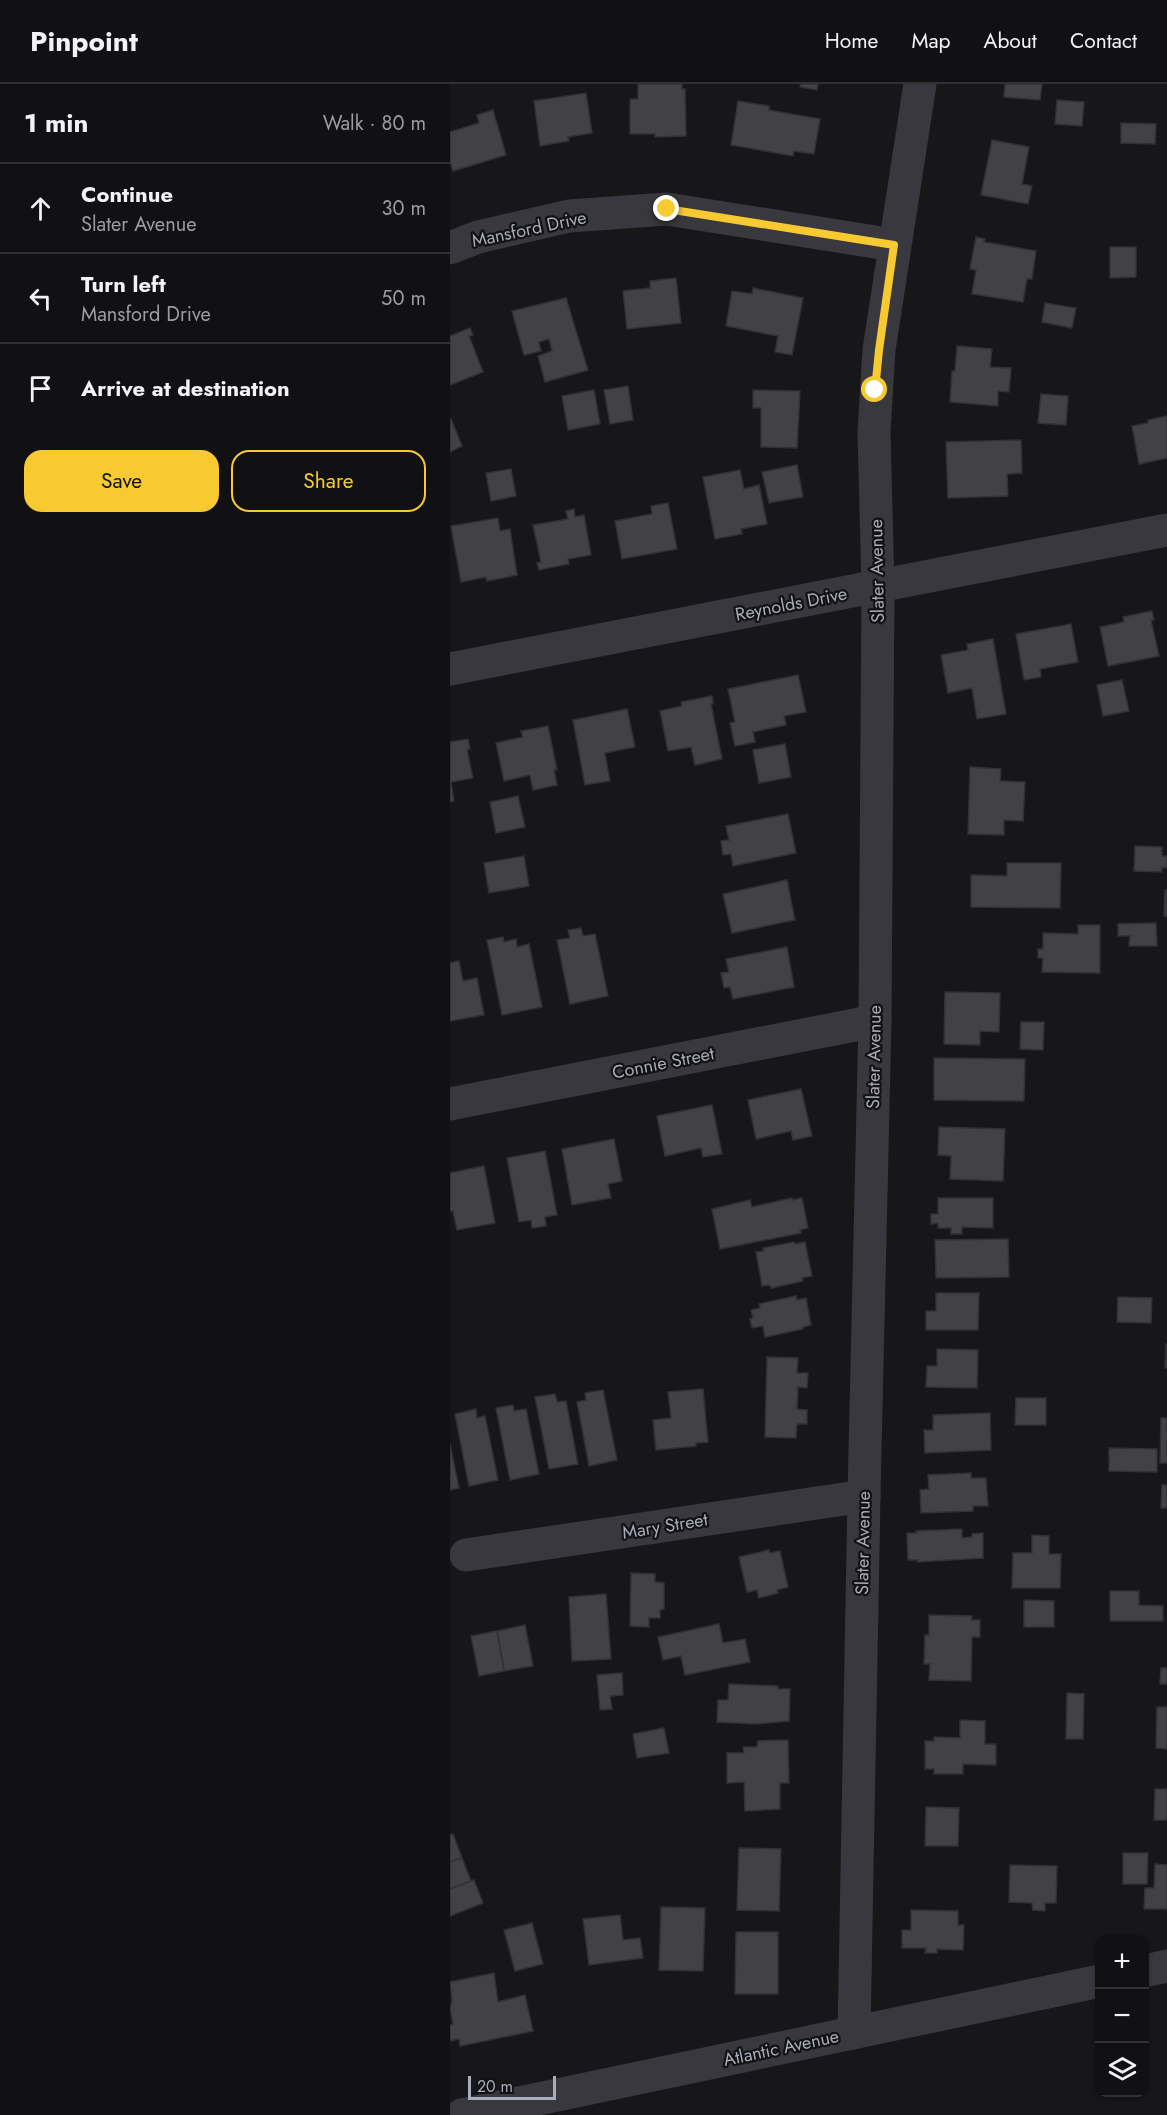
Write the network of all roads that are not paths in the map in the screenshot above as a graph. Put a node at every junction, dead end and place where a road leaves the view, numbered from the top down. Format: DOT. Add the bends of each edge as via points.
graph roads {
  1 [pos="920,84"];
  2 [pos="894,245"];
  3 [pos="450,248"];
  4 [pos="1167,530"];
  5 [pos="878,587"];
  6 [pos="450,669"];
  7 [pos="875,1021"];
  8 [pos="450,1104"];
  9 [pos="864,1496"];
  10 [pos="466,1556"];
  11 [pos="1167,1966"];
  12 [pos="1149,1970"];
  13 [pos="1095,1982"];
  14 [pos="854,2032"];
  15 [pos="462,2115"];
  1 -- 2 [label="street, Slater Avenue"];
  2 -- 3 [label="street, Mansford Drive" via="667,209 569,216 478,237"];
  2 -- 5 [label="street, Slater Avenue" via="875,390"];
  4 -- 5 [label="street, Reynolds Drive"];
  5 -- 6 [label="street, Reynolds Drive"];
  5 -- 7 [label="street, Slater Avenue"];
  7 -- 8 [label="street, Connie Street"];
  7 -- 9 [label="street, Slater Avenue"];
  9 -- 10 [label="street, Mary Street"];
  9 -- 14 [label="street, Slater Avenue"];
  11 -- 12 [label="street"];
  13 -- 14 [label="street, Atlantic Avenue"];
  14 -- 15 [label="street, Atlantic Avenue"];
}
